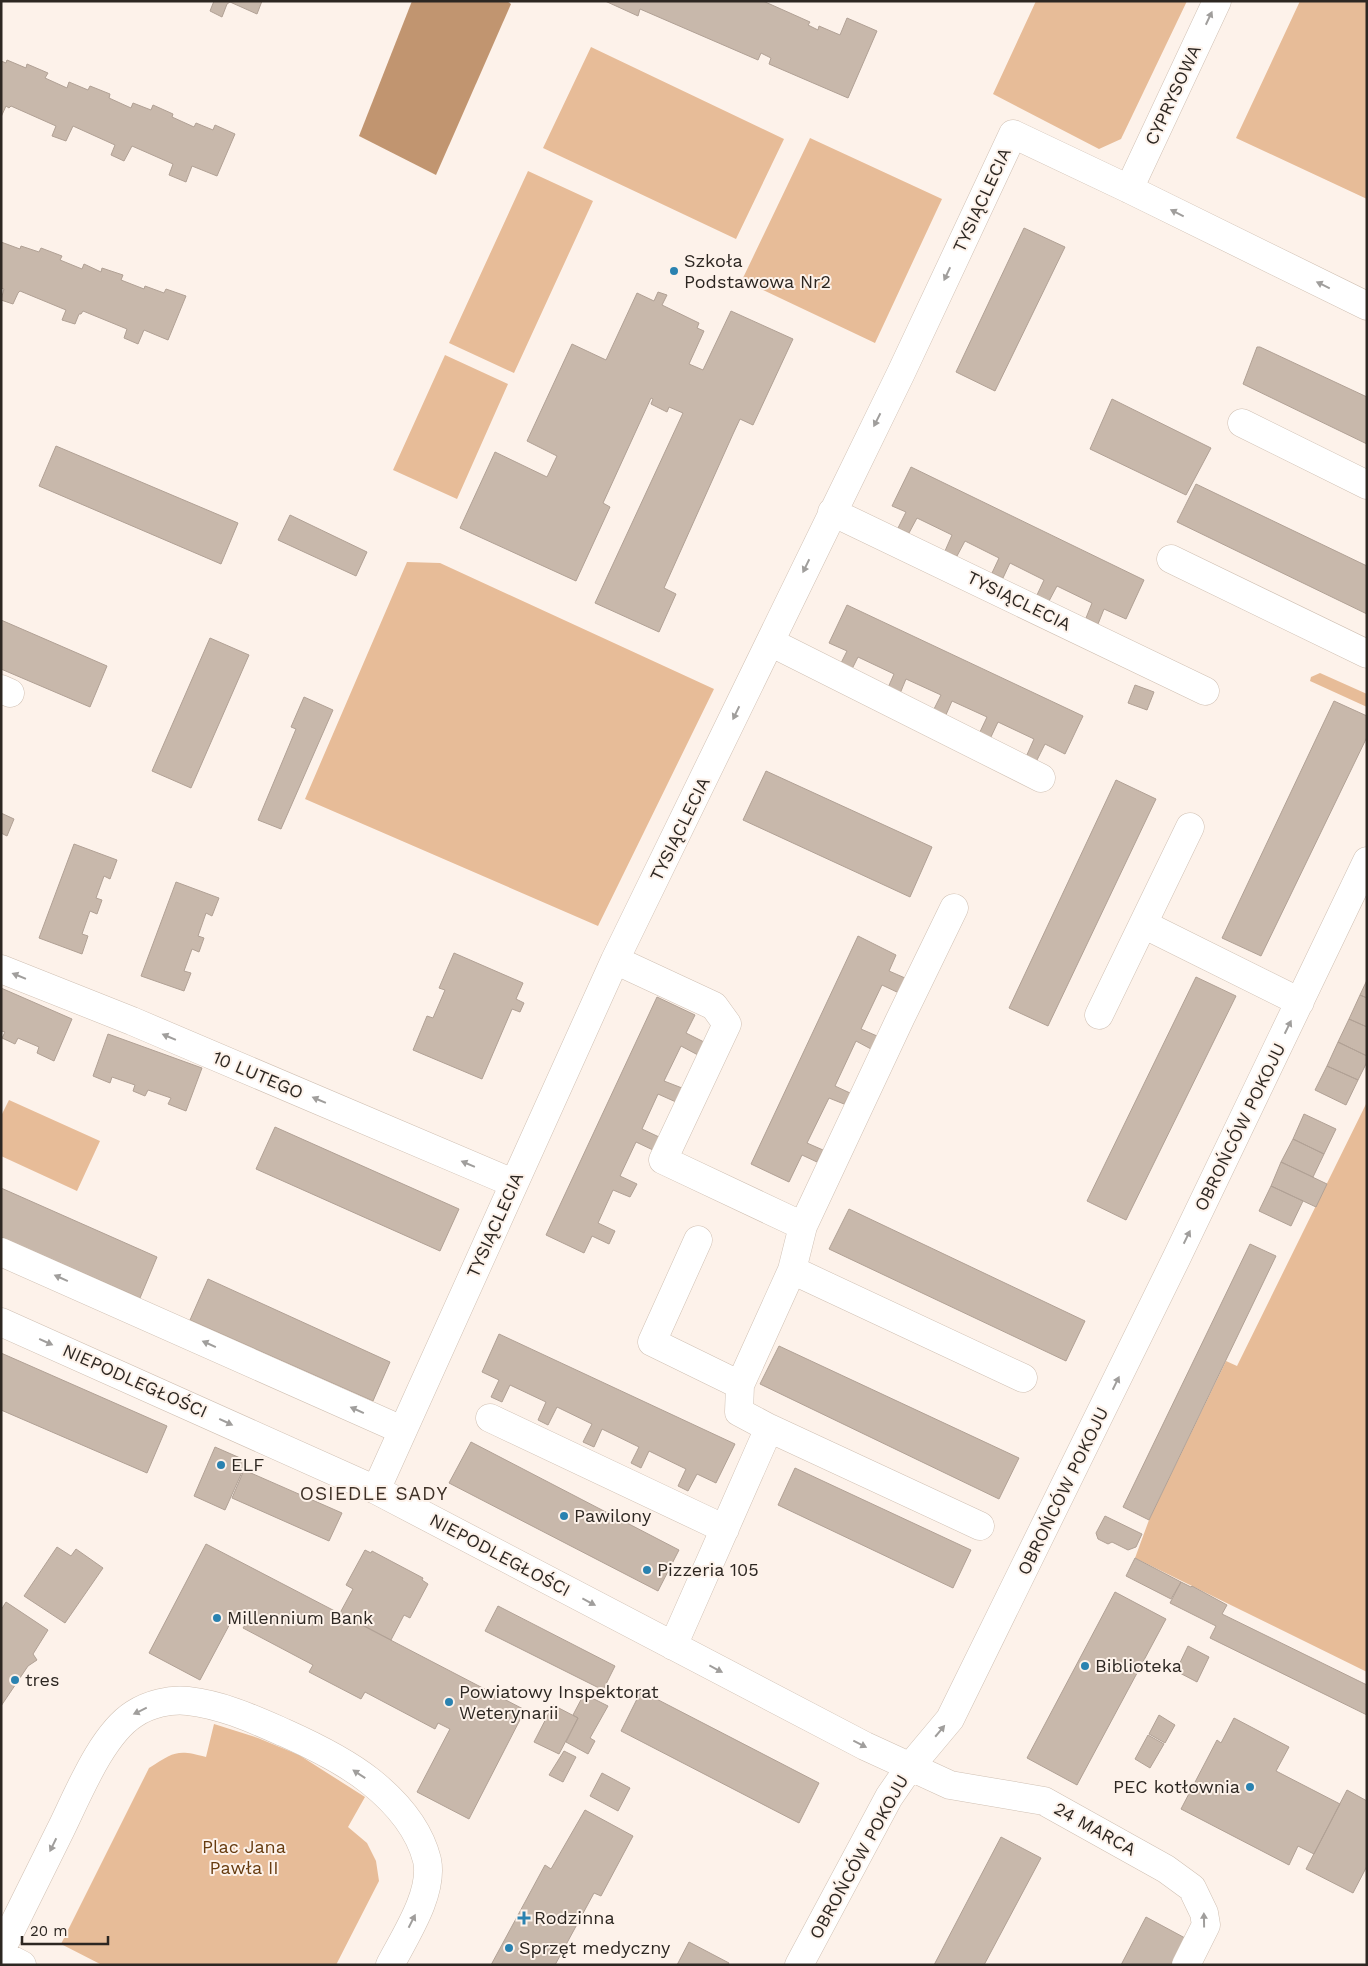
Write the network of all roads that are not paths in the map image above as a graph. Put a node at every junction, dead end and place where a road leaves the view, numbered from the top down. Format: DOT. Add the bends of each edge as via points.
graph roads {
  1 [pos="1217,1"];
  2 [pos="1129,189"];
  3 [pos="1367,306"];
  4 [pos="1242,423"];
  5 [pos="1367,485"];
  6 [pos="832,512"];
  7 [pos="1171,559"];
  8 [pos="770,642"];
  9 [pos="1367,654"];
  10 [pos="1205,692"];
  11 [pos="1041,778"];
  12 [pos="1190,827"];
  13 [pos="1367,861"];
  14 [pos="954,908"];
  15 [pos="1142,924"];
  16 [pos="615,960"];
  17 [pos="1,969"];
  18 [pos="1300,1002"];
  19 [pos="1099,1014"];
  20 [pos="513,1183"];
  21 [pos="803,1226"];
  22 [pos="698,1240"];
  23 [pos="1,1252"];
  24 [pos="792,1270"];
  25 [pos="1,1322"];
  26 [pos="1023,1378"];
  27 [pos="740,1385"];
  28 [pos="490,1418"];
  29 [pos="769,1428"];
  30 [pos="402,1430"];
  31 [pos="376,1490"];
  32 [pos="980,1526"];
  33 [pos="725,1529"];
  34 [pos="673,1646"];
  35 [pos="909,1768"];
  36 [pos="1,1950"];
  37 [pos="1,1954"];
  38 [pos="22,1965"];
  39 [pos="390,1965"];
  40 [pos="799,1965"];
  41 [pos="1186,1965"];
  2 -- 1 [label="street, CYPRYSOWA, one-way"];
  3 -- 2 [label="street, TYSIĄCLECIA, one-way"];
  2 -- 6 [label="street, TYSIĄCLECIA, one-way" via="1013,134"];
  4 -- 5 [label="street"];
  6 -- 8 [label="street, TYSIĄCLECIA, one-way"];
  6 -- 10 [label="street, TYSIĄCLECIA"];
  7 -- 9 [label="street"];
  8 -- 11 [label="street"];
  8 -- 16 [label="street, TYSIĄCLECIA, one-way"];
  12 -- 15 [label="street"];
  13 -- 18 [label="street, OBROŃCÓW POKOJU"];
  14 -- 21 [label="street"];
  15 -- 18 [label="street"];
  15 -- 19 [label="street"];
  16 -- 20 [label="street, TYSIĄCLECIA"];
  16 -- 21 [label="street" via="714,1006 727,1024 663,1160"];
  20 -- 17 [label="street, 10 LUTEGO, one-way" via="132,1021"];
  35 -- 18 [label="street, OBROŃCÓW POKOJU, one-way" via="950,1719"];
  20 -- 30 [label="street, TYSIĄCLECIA"];
  21 -- 24 [label="street"];
  22 -- 27 [label="street" via="652,1342"];
  30 -- 23 [label="street, one-way"];
  24 -- 26 [label="street"];
  24 -- 27 [label="street"];
  25 -- 31 [label="street, NIEPODLEGŁOŚCI, one-way"];
  27 -- 29 [label="street" via="739,1412"];
  28 -- 33 [label="street"];
  29 -- 32 [label="street"];
  29 -- 33 [label="street"];
  30 -- 31 [label="street, TYSIĄCLECIA"];
  31 -- 34 [label="street, NIEPODLEGŁOŚCI, one-way"];
  33 -- 34 [label="street"];
  34 -- 35 [label="street, NIEPODLEGŁOŚCI, one-way"];
  35 -- 40 [label="street, OBROŃCÓW POKOJU" via="888,1797"];
  41 -- 35 [label="street, 24 MARCA, one-way" via="1206,1925 1204,1913 1192,1888 1166,1869 1044,1801 950,1785"];
  39 -- 36 [label="street, one-way" via="421,1906 426,1885 427,1861 410,1822 369,1780 321,1751 240,1714 187,1701 156,1704 134,1714 113,1734 91,1768"];
  37 -- 38 [label="street"];
}
